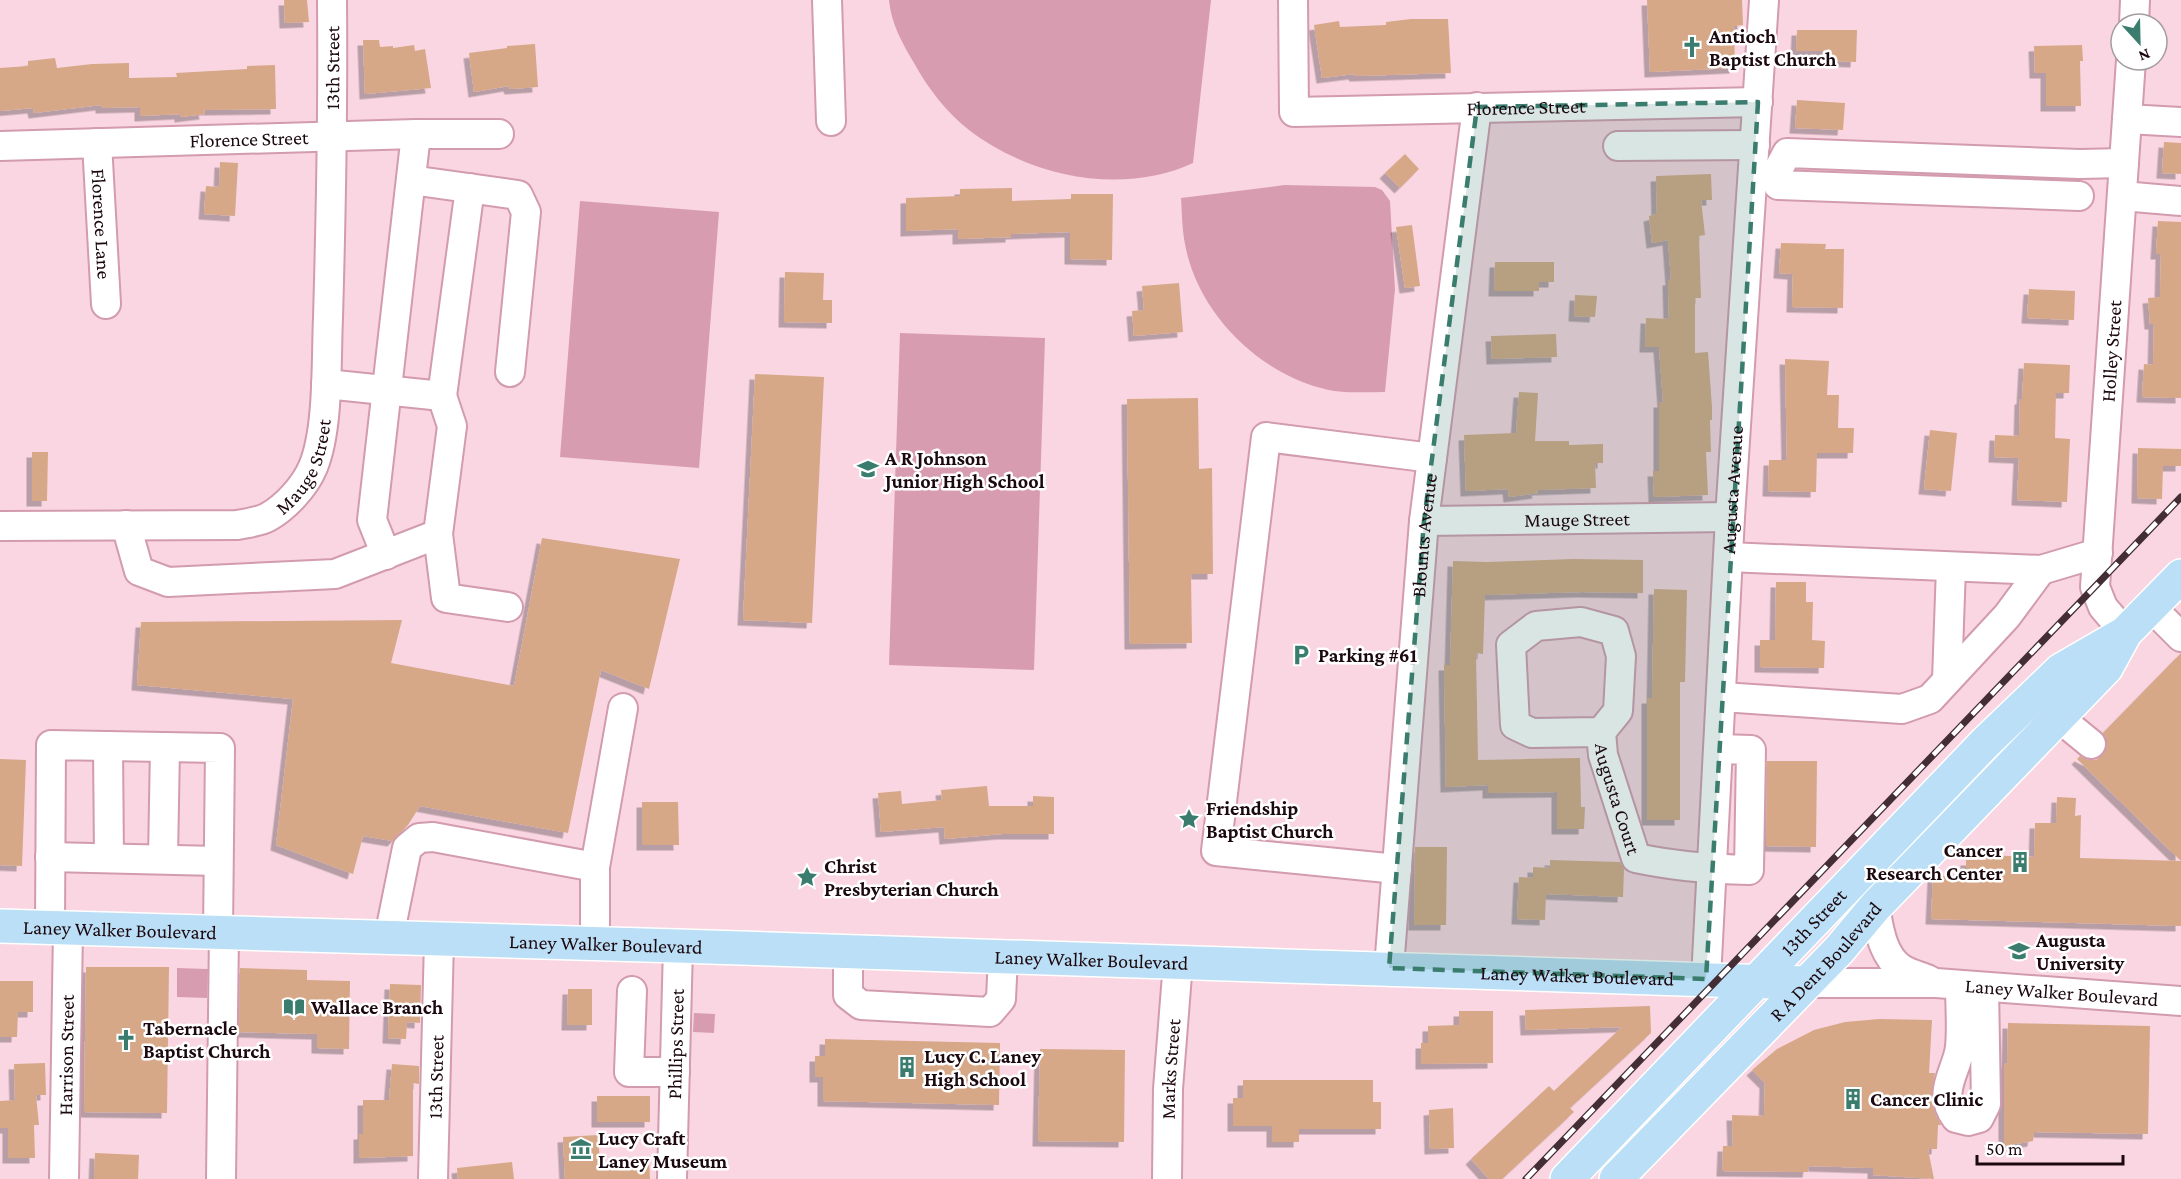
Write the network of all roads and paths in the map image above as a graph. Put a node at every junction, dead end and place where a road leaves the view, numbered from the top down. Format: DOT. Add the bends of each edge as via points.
graph roads {
  1 [pos="332,0"];
  2 [pos="827,0"];
  3 [pos="1293,0"];
  4 [pos="1764,0"];
  5 [pos="2130,72"];
  6 [pos="1758,102"];
  7 [pos="1683,103"];
  8 [pos="1477,106"];
  9 [pos="2127,119"];
  10 [pos="831,121"];
  11 [pos="2181,122"];
  12 [pos="416,134"];
  13 [pos="499,134"];
  14 [pos="333,136"];
  15 [pos="97,143"];
  16 [pos="0,146"];
  17 [pos="1618,146"];
  18 [pos="1684,146"];
  19 [pos="1762,162"];
  20 [pos="2124,163"];
  21 [pos="411,180"];
  22 [pos="470,188"];
  23 [pos="2079,196"];
  24 [pos="2122,196"];
  25 [pos="2181,201"];
  26 [pos="106,304"];
  27 [pos="510,372"];
  28 [pos="326,384"];
  29 [pos="387,391"];
  30 [pos="442,396"];
  31 [pos="1432,458"];
  32 [pos="1730,517"];
  33 [pos="1424,521"];
  34 [pos="126,525"];
  35 [pos="0,526"];
  36 [pos="438,534"];
  37 [pos="2098,553"];
  38 [pos="386,555"];
  39 [pos="1728,557"];
  40 [pos="1951,567"];
  41 [pos="2041,570"];
  42 [pos="2181,576"];
  43 [pos="508,607"];
  44 [pos="2151,607"];
  45 [pos="2125,633"];
  46 [pos="2181,637"];
  47 [pos="1947,680"];
  48 [pos="1722,698"];
  49 [pos="623,708"];
  50 [pos="2058,717"];
  51 [pos="1601,732"];
  52 [pos="2091,744"];
  53 [pos="108,746"];
  54 [pos="165,747"];
  55 [pos="50,857"];
  56 [pos="110,858"];
  57 [pos="164,859"];
  58 [pos="217,861"];
  59 [pos="595,867"];
  60 [pos="1397,868"];
  61 [pos="1713,869"];
  62 [pos="1875,907"];
  63 [pos="0,926"];
  64 [pos="59,928"];
  65 [pos="221,932"];
  66 [pos="389,937"];
  67 [pos="439,940"];
  68 [pos="595,944"];
  69 [pos="678,946"];
  70 [pos="848,952"];
  71 [pos="1003,956"];
  72 [pos="1178,962"];
  73 [pos="1389,968"];
  74 [pos="1706,979"];
  75 [pos="1758,981"];
  76 [pos="1806,983"];
  77 [pos="1960,985"];
  78 [pos="632,991"];
  79 [pos="2181,1001"];
  80 [pos="1972,1049"];
  81 [pos="675,1072"];
  82 [pos="64,1179"];
  83 [pos="221,1179"];
  84 [pos="433,1179"];
  85 [pos="672,1179"];
  86 [pos="1167,1179"];
  87 [pos="1567,1179"];
  88 [pos="1616,1179"];
  1 -- 14 [label="street, 13th Street"];
  2 -- 10 [label="street"];
  3 -- 8 [label="street, Florence Street" via="1294,112"];
  4 -- 6 [label="street, Augusta Avenue"];
  5 -- 9 [label="street, Holley Street"];
  6 -- 7 [label="street, Florence Street"];
  6 -- 19 [label="street, Augusta Avenue"];
  7 -- 8 [label="street, Florence Street"];
  7 -- 18 [label="street"];
  8 -- 31 [label="street, Blounts Avenue"];
  9 -- 11 [label="street"];
  9 -- 20 [label="street, Holley Street"];
  12 -- 13 [label="street, Florence Street"];
  12 -- 14 [label="street, Florence Street"];
  12 -- 21 [label="street"];
  14 -- 15 [label="street, Florence Street"];
  14 -- 28 [label="street, Mauge Street"];
  15 -- 16 [label="street, Florence Street"];
  15 -- 26 [label="street, Florence Lane"];
  17 -- 18 [label="street"];
  18 -- 19 [label="street"];
  19 -- 20 [label="street" via="1787,153"];
  19 -- 23 [label="street" via="1778,185"];
  19 -- 32 [label="street, Augusta Avenue"];
  20 -- 24 [label="street, Holley Street"];
  21 -- 22 [label="street"];
  21 -- 29 [label="street"];
  22 -- 27 [label="street" via="518,195 526,212"];
  22 -- 30 [label="street"];
  24 -- 25 [label="street"];
  24 -- 37 [label="street, Holley Street"];
  28 -- 29 [label="street"];
  28 -- 34 [label="street, Mauge Street" via="321,438 313,468 296,493 268,517 237,525"];
  29 -- 30 [label="street"];
  29 -- 38 [label="street" via="372,520"];
  30 -- 36 [label="street" via="452,426"];
  31 -- 33 [label="street, Blounts Avenue"];
  31 -- 60 [label="street" via="1266,437 1216,851"];
  32 -- 33 [label="street, Mauge Street"];
  32 -- 39 [label="street, Augusta Avenue"];
  33 -- 60 [label="street, Blounts Avenue"];
  34 -- 35 [label="street, Mauge Street"];
  34 -- 38 [label="street" via="139,571 168,582 335,574"];
  36 -- 38 [label="street"];
  36 -- 43 [label="street" via="446,598"];
  37 -- 41 [label="street"];
  37 -- 45 [label="street, Holley Street" via="2095,587 2103,607"];
  39 -- 40 [label="street"];
  39 -- 48 [label="street, Augusta Avenue"];
  40 -- 41 [label="street"];
  40 -- 47 [label="street"];
  41 -- 47 [label="street" via="2007,616"];
  42 -- 44 [label="main road"];
  44 -- 45 [label="main road"];
  44 -- 46 [label="street"];
  45 -- 50 [label="main road, R A Dent Boulevard" via="2106,668"];
  45 -- 75 [label="main road, 13th Street" via="2061,670 1905,825"];
  47 -- 48 [label="street" via="1930,699 1902,709"];
  48 -- 61 [label="street, Augusta Avenue"];
  49 -- 59 [label="street"];
  50 -- 52 [label="street"];
  50 -- 62 [label="main road, R A Dent Boulevard"];
  51 -- 51 [label="street, Augusta Court" via="1618,711 1621,656 1614,631 1581,622 1536,626 1510,645 1515,724 1533,733"];
  51 -- 61 [label="street, Augusta Court" via="1603,755 1635,858"];
  53 -- 54 [label="street"];
  53 -- 55 [label="street, Harrison Street" via="51,745"];
  53 -- 56 [label="street"];
  54 -- 57 [label="street"];
  54 -- 58 [label="street" via="220,748"];
  55 -- 56 [label="street"];
  55 -- 64 [label="street, Harrison Street"];
  56 -- 57 [label="street"];
  57 -- 58 [label="street"];
  58 -- 65 [label="street"];
  59 -- 66 [label="street" via="433,837 419,838 407,848"];
  59 -- 68 [label="street"];
  60 -- 73 [label="street, Blounts Avenue"];
  61 -- 74 [label="street, Augusta Avenue"];
  62 -- 76 [label="main road, R A Dent Boulevard"];
  62 -- 77 [label="street" via="1892,960 1902,969"];
  63 -- 64 [label="main road, Laney Walker Boulevard"];
  64 -- 65 [label="main road, Laney Walker Boulevard"];
  64 -- 82 [label="street, Harrison Street"];
  65 -- 66 [label="main road, Laney Walker Boulevard"];
  65 -- 83 [label="street"];
  66 -- 67 [label="main road, Laney Walker Boulevard"];
  67 -- 68 [label="main road, Laney Walker Boulevard"];
  67 -- 84 [label="street, 13th Street"];
  68 -- 69 [label="main road, Laney Walker Boulevard"];
  69 -- 70 [label="main road, Laney Walker Boulevard"];
  69 -- 81 [label="street, Phillips Street"];
  70 -- 71 [label="main road, Laney Walker Boulevard"];
  70 -- 71 [label="street" via="848,995 861,1005 990,1012 1001,999"];
  71 -- 72 [label="main road, Laney Walker Boulevard"];
  72 -- 73 [label="main road, Laney Walker Boulevard"];
  72 -- 86 [label="street, Marks Street" via="1168,1089"];
  73 -- 74 [label="main road, Laney Walker Boulevard"];
  74 -- 75 [label="main road, Laney Walker Boulevard"];
  75 -- 76 [label="main road, Laney Walker Boulevard"];
  75 -- 87 [label="main road, 13th Street"];
  76 -- 77 [label="street, Laney Walker Boulevard"];
  76 -- 88 [label="main road, R A Dent Boulevard"];
  77 -- 79 [label="street, Laney Walker Boulevard"];
  77 -- 80 [label="street"];
  78 -- 81 [label="street" via="629,1072"];
  81 -- 85 [label="street, Phillips Street"];
}
